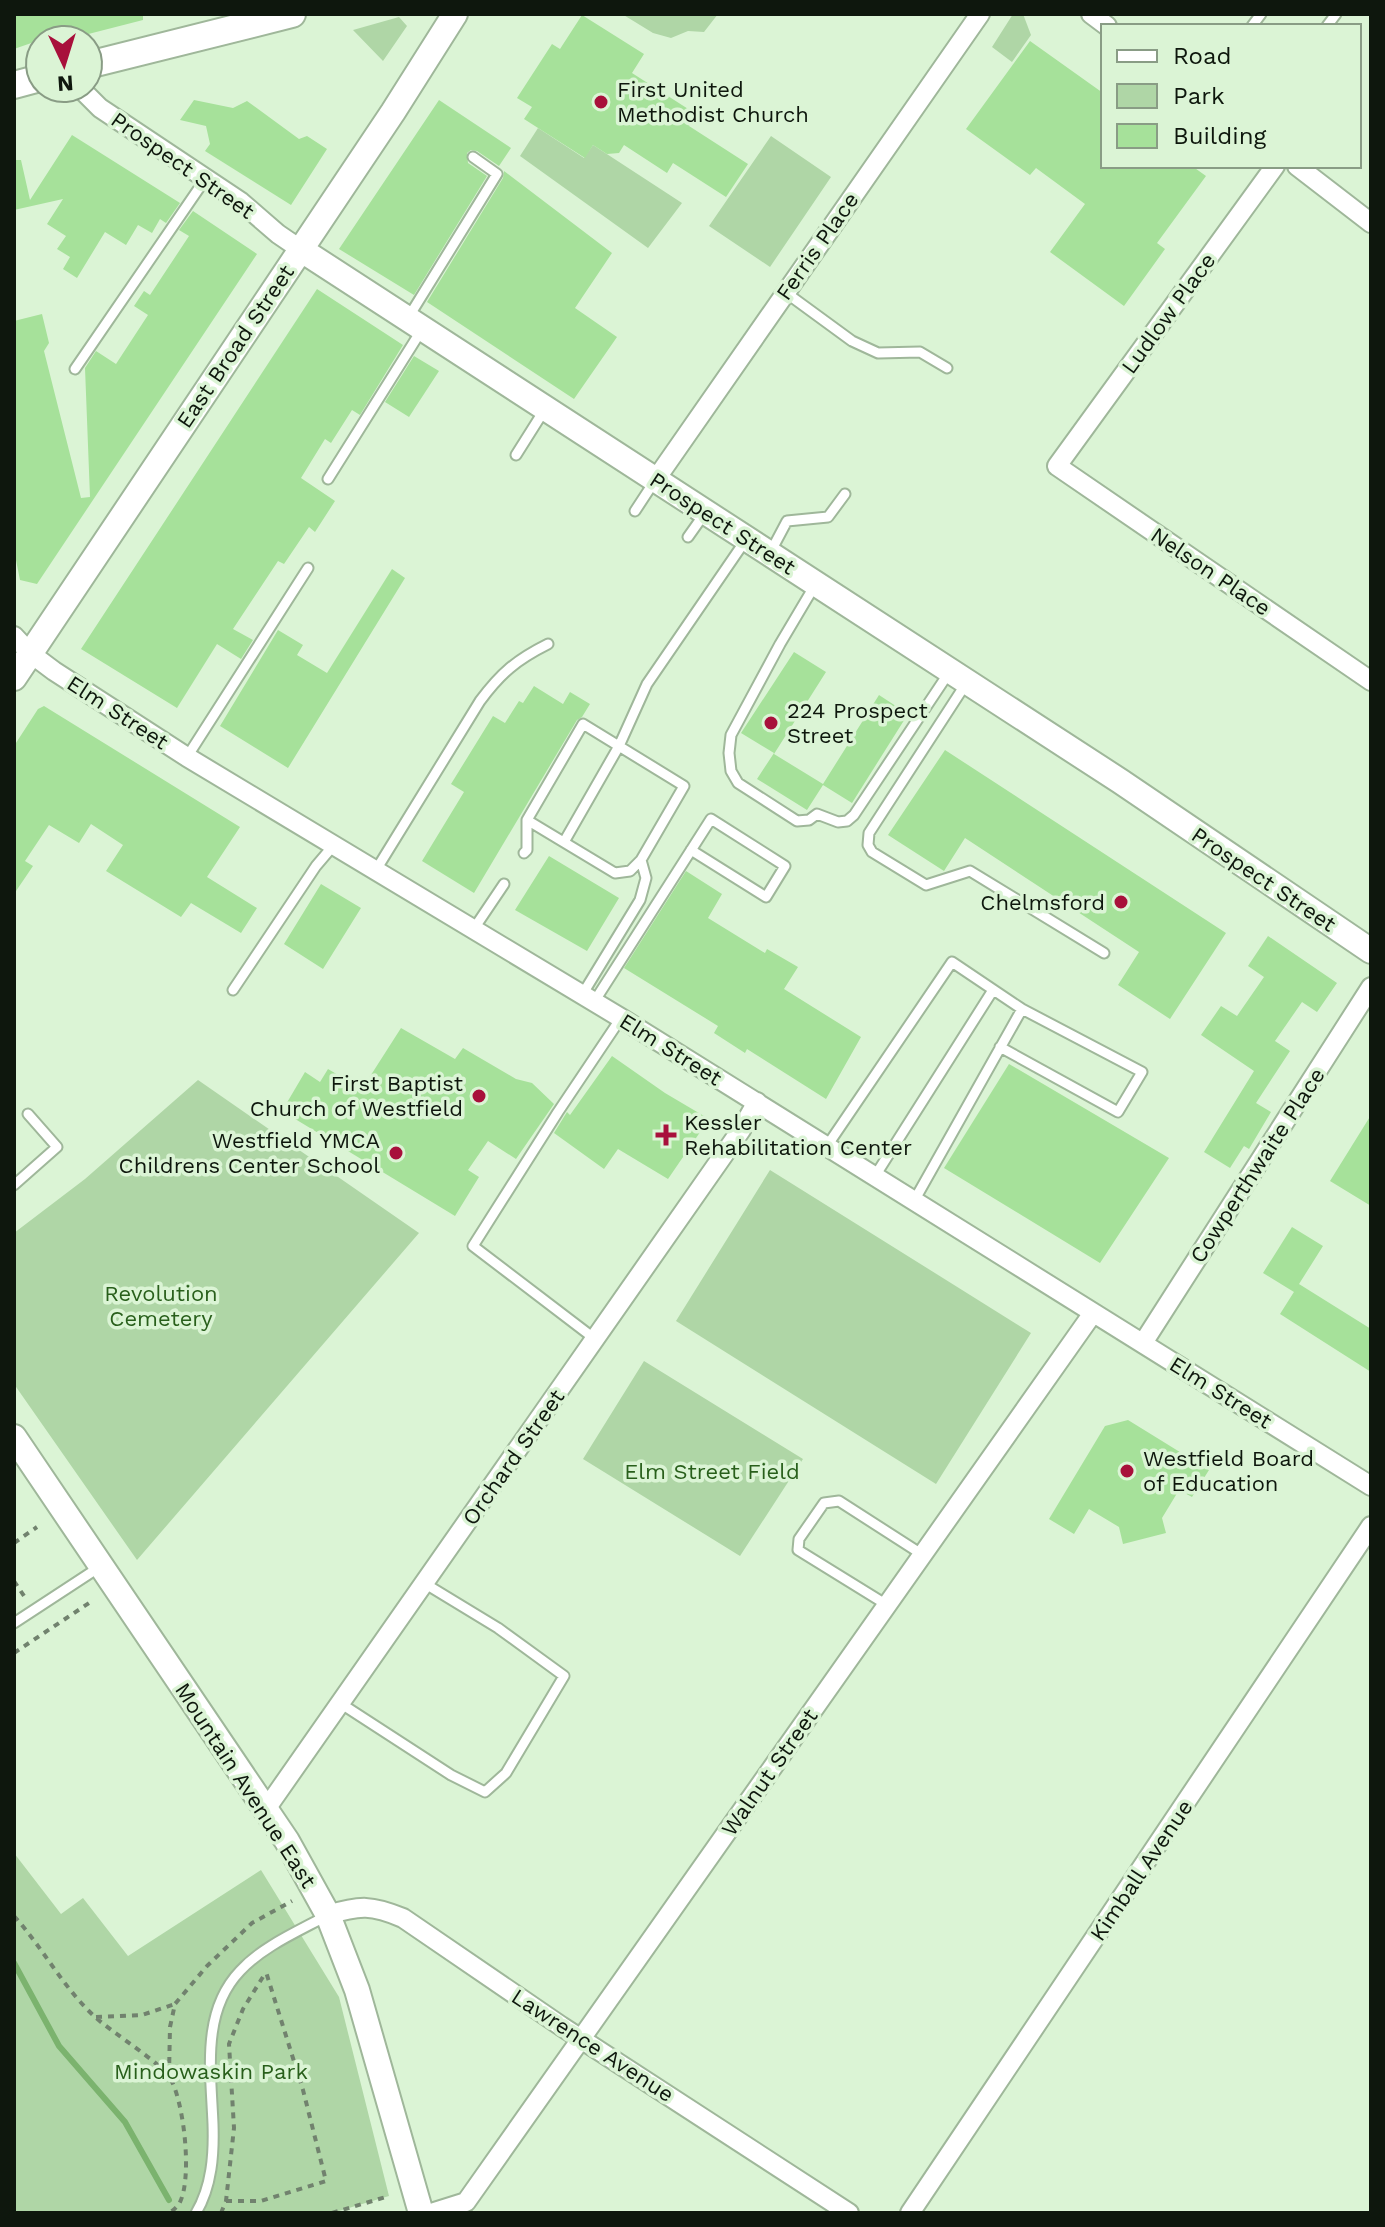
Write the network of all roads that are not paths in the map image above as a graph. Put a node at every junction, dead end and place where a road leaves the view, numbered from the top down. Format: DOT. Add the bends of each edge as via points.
graph roads {
  1 [pos="455,14"];
  2 [pos="980,14"];
  3 [pos="277,16"];
  4 [pos="104,61"];
  5 [pos="96,104"];
  6 [pos="473,157"];
  7 [pos="1274,168"];
  8 [pos="1300,168"];
  9 [pos="206,178"];
  10 [pos="1371,223"];
  11 [pos="300,249"];
  12 [pos="785,292"];
  13 [pos="415,323"];
  14 [pos="947,368"];
  15 [pos="75,369"];
  16 [pos="545,409"];
  17 [pos="516,455"];
  18 [pos="1061,459"];
  19 [pos="328,479"];
  20 [pos="656,479"];
  21 [pos="845,494"];
  22 [pos="635,511"];
  23 [pos="706,512"];
  24 [pos="688,537"];
  25 [pos="747,538"];
  26 [pos="770,553"];
  27 [pos="308,568"];
  28 [pos="817,584"];
  29 [pos="548,644"];
  30 [pos="22,645"];
  31 [pos="959,676"];
  32 [pos="14,678"];
  33 [pos="1371,681"];
  34 [pos="619,746"];
  35 [pos="187,757"];
  36 [pos="527,820"];
  37 [pos="564,842"];
  38 [pos="333,846"];
  39 [pos="691,850"];
  40 [pos="524,853"];
  41 [pos="641,860"];
  42 [pos="375,871"];
  43 [pos="504,884"];
  44 [pos="473,930"];
  45 [pos="1371,951"];
  46 [pos="1104,953"];
  47 [pos="1371,987"];
  48 [pos="233,990"];
  49 [pos="993,990"];
  50 [pos="588,999"];
  51 [pos="1022,1009"];
  52 [pos="621,1018"];
  53 [pos="1000,1047"];
  54 [pos="757,1102"];
  55 [pos="28,1114"];
  56 [pos="827,1146"];
  57 [pos="875,1176"];
  58 [pos="14,1185"];
  59 [pos="914,1201"];
  60 [pos="1093,1313"];
  61 [pos="595,1339"];
  62 [pos="1143,1343"];
  63 [pos="14,1437"];
  64 [pos="1371,1486"];
  65 [pos="1371,1526"];
  66 [pos="923,1555"];
  67 [pos="101,1566"];
  68 [pos="424,1583"];
  69 [pos="887,1605"];
  70 [pos="14,1623"];
  71 [pos="340,1703"];
  72 [pos="266,1809"];
  73 [pos="328,1915"];
  74 [pos="582,2039"];
  75 [pos="196,2213"];
  76 [pos="421,2213"];
  77 [pos="431,2213"];
  78 [pos="849,2213"];
  79 [pos="910,2213"];
  1 -- 11 [label="street, East Broad Street"];
  2 -- 12 [label="street, Ferris Place"];
  3 -- 4 [label="main road"];
  5 -- 9 [label="street, Prospect Street"];
  6 -- 13 [label="lane" via="497,174"];
  7 -- 18 [label="street, Ludlow Place"];
  8 -- 10 [label="street"];
  9 -- 11 [label="street, Prospect Street"];
  9 -- 15 [label="lane"];
  11 -- 13 [label="street, Prospect Street"];
  11 -- 30 [label="street, East Broad Street"];
  12 -- 14 [label="lane" via="852,341 878,353 920,352"];
  12 -- 20 [label="street, Ferris Place"];
  13 -- 16 [label="street, Prospect Street"];
  13 -- 19 [label="lane"];
  16 -- 17 [label="lane"];
  16 -- 20 [label="street, Prospect Street"];
  18 -- 33 [label="street, Nelson Place" via="1057,466"];
  20 -- 22 [label="lane"];
  20 -- 23 [label="street, Prospect Street"];
  21 -- 26 [label="lane" via="828,517 787,521"];
  23 -- 24 [label="lane"];
  23 -- 25 [label="street, Prospect Street"];
  25 -- 26 [label="street, Prospect Street"];
  25 -- 34 [label="lane" via="647,684"];
  26 -- 28 [label="street, Prospect Street"];
  27 -- 35 [label="lane"];
  28 -- 31 [label="street, Prospect Street"];
  28 -- 31 [label="lane" via="731,735 731,771 738,783 797,821 817,814 847,821"];
  29 -- 42 [label="lane" via="497,678"];
  30 -- 32 [label="street, East Broad Street"];
  30 -- 35 [label="street, Elm Street"];
  31 -- 45 [label="street, Prospect Street"];
  31 -- 46 [label="lane" via="869,833 868,845 926,885 970,871"];
  34 -- 36 [label="lane" via="583,724"];
  34 -- 37 [label="lane"];
  34 -- 41 [label="lane" via="684,786"];
  35 -- 38 [label="street, Elm Street"];
  36 -- 37 [label="lane"];
  36 -- 40 [label="lane"];
  37 -- 41 [label="lane" via="615,873 630,871"];
  38 -- 42 [label="street, Elm Street"];
  38 -- 48 [label="lane"];
  39 -- 39 [label="lane" via="711,819 785,866 766,897"];
  39 -- 50 [label="lane"];
  41 -- 50 [label="lane" via="646,878 640,900"];
  42 -- 44 [label="street, Elm Street"];
  43 -- 44 [label="lane"];
  44 -- 50 [label="street, Elm Street"];
  47 -- 62 [label="street, Cowperthwaite Place"];
  49 -- 51 [label="lane"];
  49 -- 56 [label="lane" via="952,962"];
  49 -- 57 [label="lane"];
  50 -- 52 [label="street, Elm Street"];
  51 -- 53 [label="lane"];
  51 -- 53 [label="lane" via="1142,1072 1118,1112"];
  52 -- 54 [label="street, Elm Street"];
  52 -- 61 [label="lane" via="473,1246"];
  53 -- 59 [label="lane"];
  54 -- 56 [label="street, Elm Street"];
  54 -- 61 [label="street, Orchard Street"];
  55 -- 58 [label="lane" via="57,1147"];
  56 -- 57 [label="street, Elm Street"];
  57 -- 59 [label="street, Elm Street"];
  59 -- 60 [label="street, Elm Street"];
  60 -- 62 [label="street, Elm Street"];
  60 -- 66 [label="street, Walnut Street"];
  61 -- 68 [label="street, Orchard Street"];
  62 -- 64 [label="street, Elm Street"];
  63 -- 67 [label="street, Mountain Avenue East"];
  65 -- 79 [label="street, Kimball Avenue"];
  66 -- 69 [label="street, Walnut Street"];
  66 -- 69 [label="lane" via="839,1501 824,1503 799,1539 798,1550"];
  67 -- 70 [label="lane"];
  67 -- 72 [label="street, Mountain Avenue East"];
  68 -- 71 [label="street, Orchard Street"];
  68 -- 71 [label="lane" via="564,1676 506,1773 485,1792"];
  69 -- 74 [label="street, Walnut Street"];
  71 -- 72 [label="street, Orchard Street"];
  72 -- 73 [label="street, Mountain Avenue East"];
  73 -- 74 [label="street, Lawrence Avenue" via="354,1907 378,1908 403,1918"];
  73 -- 75 [label="lane" via="262,1952 226,1990 210,2054 212,2165"];
  73 -- 76 [label="street, Mountain Avenue East" via="357,1990"];
  74 -- 77 [label="street, Walnut Street" via="466,2202"];
  74 -- 78 [label="street, Lawrence Avenue"];
}
